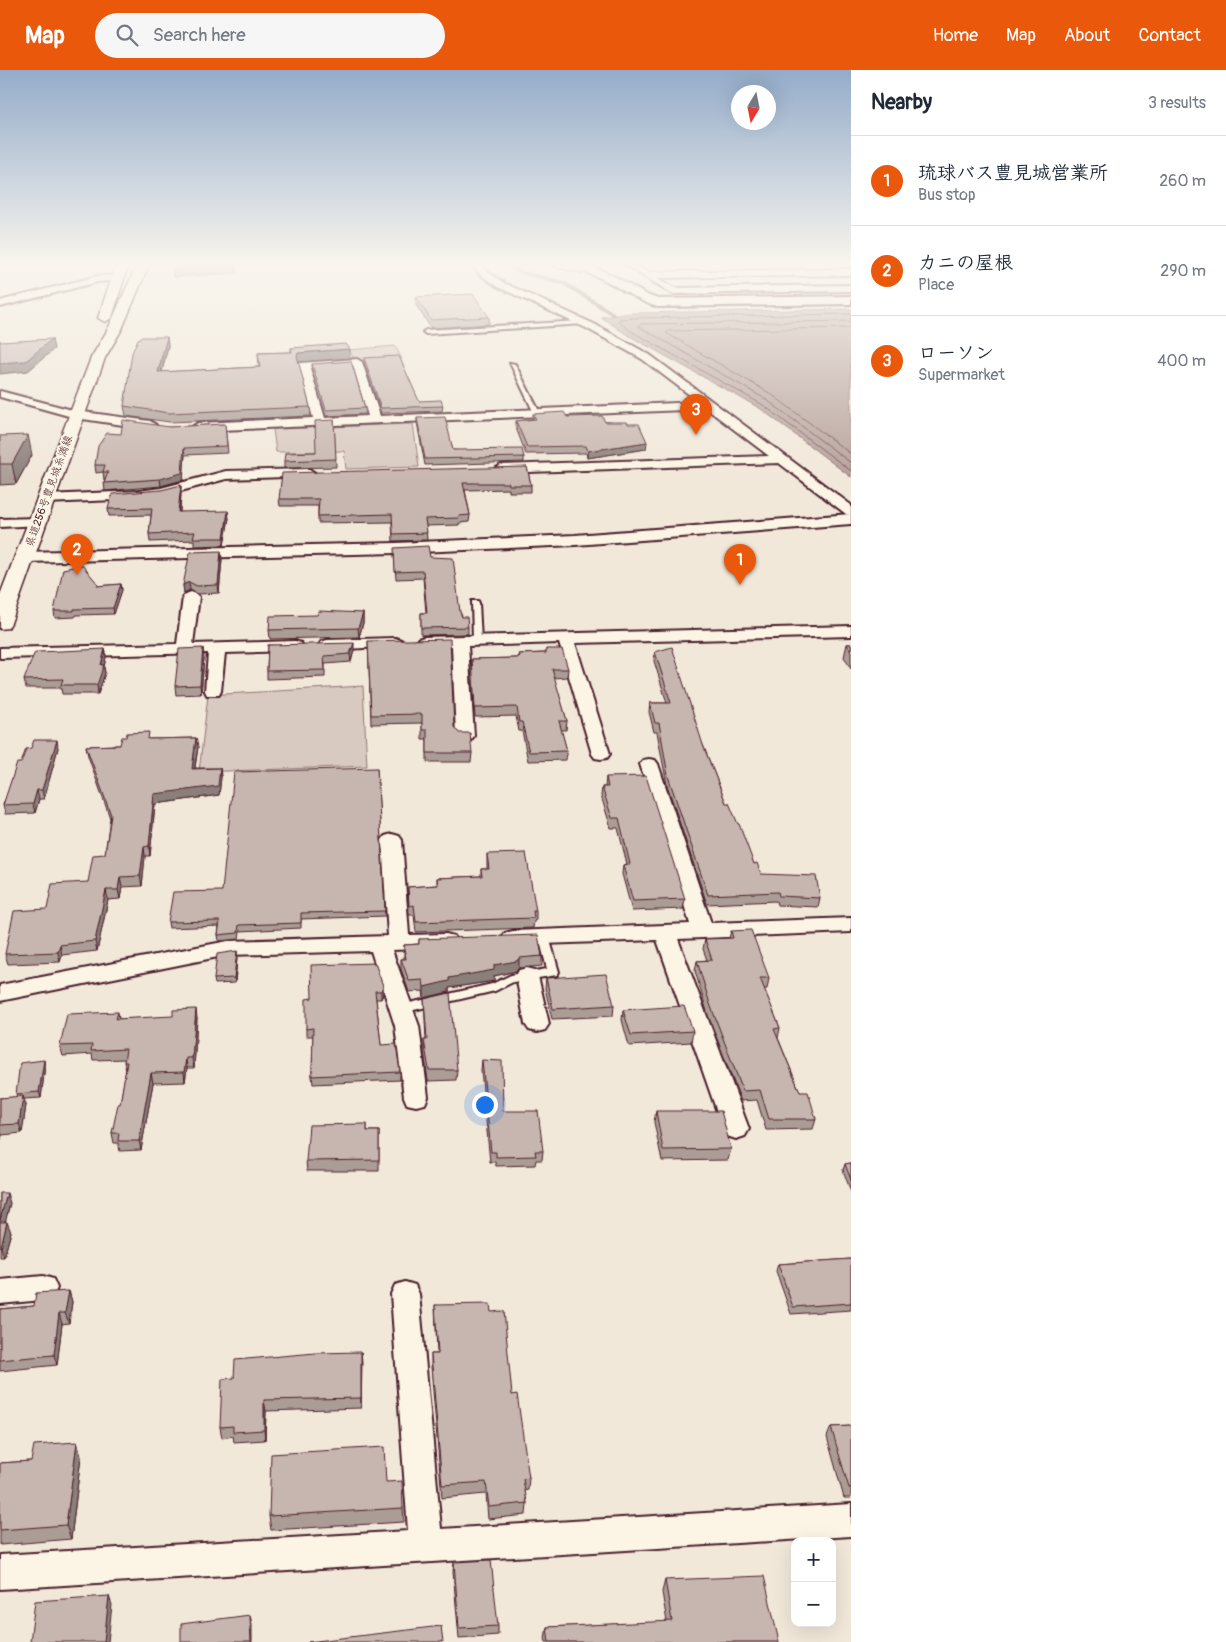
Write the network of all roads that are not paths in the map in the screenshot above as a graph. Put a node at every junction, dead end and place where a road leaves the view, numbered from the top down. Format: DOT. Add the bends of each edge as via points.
graph roads {
  1 [pos="101,335"];
  2 [pos="111,335"];
  3 [pos="605,335"];
  4 [pos="98,358"];
  5 [pos="512,364"];
  6 [pos="0,394"];
  7 [pos="710,405"];
  8 [pos="537,413"];
  9 [pos="76,414"];
  10 [pos="376,419"];
  11 [pos="320,422"];
  12 [pos="160,426"];
  13 [pos="183,428"];
  14 [pos="784,459"];
  15 [pos="490,469"];
  16 [pos="324,473"];
  17 [pos="46,499"];
  18 [pos="851,511"];
  19 [pos="851,519"];
  20 [pos="37,522"];
  21 [pos="0,523"];
  22 [pos="24,557"];
  23 [pos="191,597"];
  24 [pos="475,603"];
  25 [pos="0,623"];
  26 [pos="851,631"];
  27 [pos="565,638"];
  28 [pos="469,641"];
  29 [pos="217,648"];
  30 [pos="184,649"];
  31 [pos="0,653"];
  32 [pos="213,691"];
  33 [pos="465,736"];
  34 [pos="601,754"];
  35 [pos="650,764"];
  36 [pos="392,840"];
  37 [pos="851,925"];
  38 [pos="703,931"];
  39 [pos="665,932"];
  40 [pos="544,937"];
  41 [pos="496,939"];
  42 [pos="467,940"];
  43 [pos="389,943"];
  44 [pos="527,976"];
  45 [pos="0,993"];
  46 [pos="401,1008"];
  47 [pos="537,1024"];
  48 [pos="416,1097"];
  49 [pos="736,1129"];
  50 [pos="43,1288"];
  51 [pos="0,1292"];
  52 [pos="405,1294"];
  53 [pos="851,1520"];
  54 [pos="426,1546"];
  55 [pos="0,1572"];
  1 -- 4 [label="main road, 県道256号豊見城糸満線"];
  2 -- 4 [label="main road, 県道256号豊見城糸満線"];
  3 -- 7 [label="street" via="646,357"];
  4 -- 9 [label="main road, 県道256号豊見城糸満線"];
  5 -- 8 [label="lane"];
  6 -- 9 [label="street"];
  7 -- 8 [label="street"];
  7 -- 14 [label="street"];
  8 -- 10 [label="street"];
  9 -- 12 [label="street"];
  9 -- 17 [label="main road, 県道256号豊見城糸満線"];
  10 -- 11 [label="street"];
  10 -- 11 [label="street" via="357,362 304,365"];
  11 -- 13 [label="street"];
  14 -- 15 [label="street"];
  14 -- 18 [label="street"];
  16 -- 17 [label="street" via="226,475 162,492"];
  17 -- 20 [label="main road, 県道256号豊見城糸満線"];
  19 -- 22 [label="street" via="575,540"];
  20 -- 21 [label="street"];
  20 -- 22 [label="main road, 県道256号豊見城糸満線"];
  22 -- 25 [label="main road, 県道256号豊見城糸満線"];
  23 -- 30 [label="street"];
  24 -- 28 [label="lane"];
  26 -- 27 [label="street"];
  27 -- 28 [label="street"];
  27 -- 34 [label="street"];
  28 -- 29 [label="street"];
  28 -- 33 [label="street"];
  29 -- 30 [label="street"];
  29 -- 32 [label="street"];
  30 -- 31 [label="street"];
  35 -- 38 [label="street"];
  36 -- 43 [label="street"];
  37 -- 38 [label="street"];
  38 -- 39 [label="street"];
  39 -- 40 [label="street"];
  39 -- 49 [label="street"];
  40 -- 41 [label="street"];
  40 -- 44 [label="lane" via="553,972"];
  42 -- 43 [label="street"];
  43 -- 45 [label="street" via="228,948"];
  43 -- 46 [label="street"];
  44 -- 46 [label="lane" via="510,979 495,987"];
  44 -- 47 [label="street"];
  46 -- 48 [label="street"];
  50 -- 51 [label="street"];
  52 -- 54 [label="street"];
  53 -- 54 [label="street"];
  54 -- 55 [label="street"];
}
